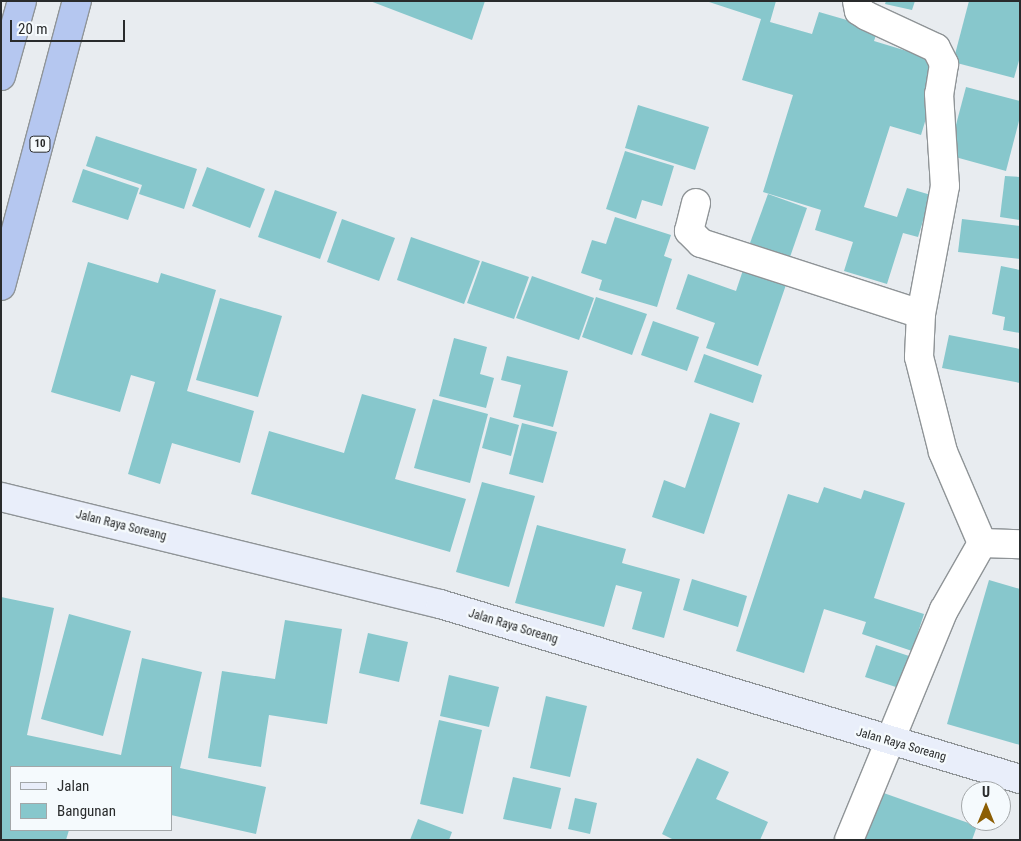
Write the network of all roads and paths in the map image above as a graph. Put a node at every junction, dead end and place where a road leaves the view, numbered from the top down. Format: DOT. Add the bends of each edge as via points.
graph roads {
  1 [pos="22,1"];
  2 [pos="77,1"];
  3 [pos="856,1"];
  4 [pos="1,76"];
  5 [pos="696,203"];
  6 [pos="1,286"];
  7 [pos="921,314"];
  8 [pos="1,497"];
  9 [pos="982,543"];
  10 [pos="1020,544"];
  11 [pos="891,743"];
  12 [pos="1020,780"];
  13 [pos="849,840"];
  1 -- 4 [label="highway"];
  2 -- 6 [label="highway, 10"];
  3 -- 7 [label="street" via="859,11 867,16 936,48 944,64 939,94 945,186"];
  5 -- 7 [label="street" via="689,231 701,244"];
  7 -- 9 [label="street" via="919,357 931,409 944,452"];
  8 -- 11 [label="main road, Jalan Raya Soreang" via="440,604"];
  9 -- 10 [label="street"];
  9 -- 11 [label="street" via="944,610"];
  11 -- 12 [label="main road, Jalan Raya Soreang"];
  11 -- 13 [label="street"];
}
